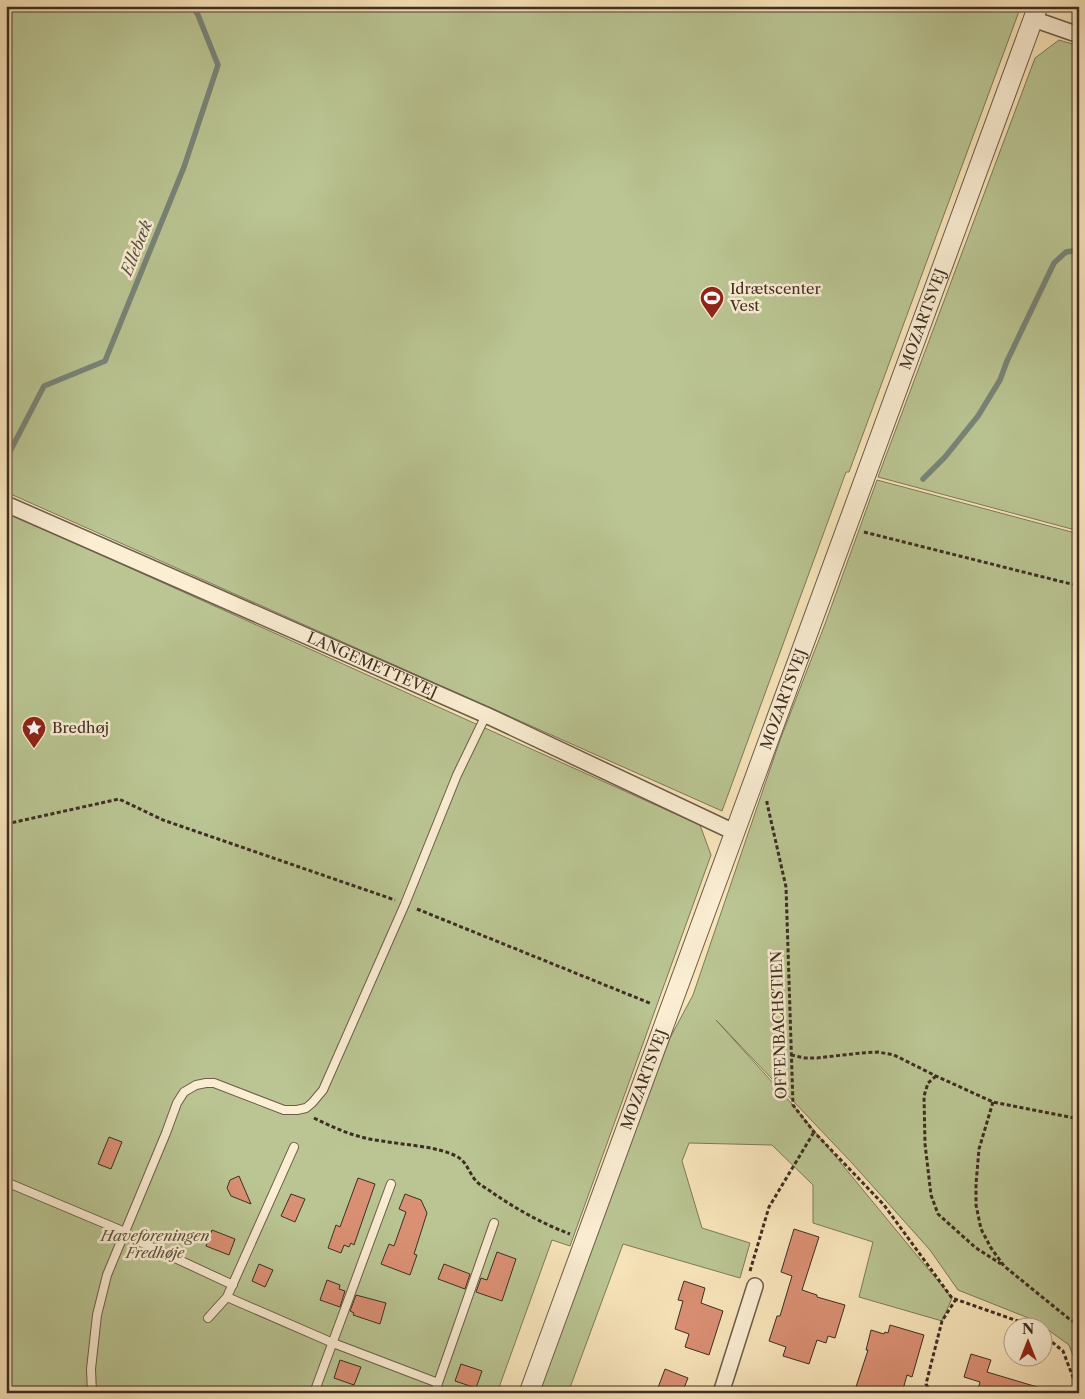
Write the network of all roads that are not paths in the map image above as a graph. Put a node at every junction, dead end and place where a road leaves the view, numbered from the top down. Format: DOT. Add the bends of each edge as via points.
graph roads {
  1 [pos="1035,13"];
  2 [pos="1079,35"];
  3 [pos="6,504"];
  4 [pos="486,715"];
  5 [pos="734,832"];
  6 [pos="294,1147"];
  7 [pos="6,1182"];
  8 [pos="391,1184"];
  9 [pos="494,1223"];
  10 [pos="125,1232"];
  11 [pos="233,1284"];
  12 [pos="755,1286"];
  13 [pos="227,1297"];
  14 [pos="208,1318"];
  15 [pos="333,1343"];
  16 [pos="438,1383"];
  17 [pos="92,1393"];
  18 [pos="314,1393"];
  19 [pos="435,1393"];
  20 [pos="529,1393"];
  21 [pos="722,1393"];
  1 -- 2 [label="street"];
  1 -- 5 [label="street, MOZARTSVEJ"];
  3 -- 4 [label="street, LANGEMETTEVEJ"];
  4 -- 5 [label="street, LANGEMETTEVEJ"];
  4 -- 10 [label="lane" via="457,775 406,904 323,1090 306,1108 297,1110 284,1110 214,1082 196,1085 184,1092 176,1103"];
  5 -- 20 [label="street, MOZARTSVEJ"];
  6 -- 11 [label="lane"];
  7 -- 10 [label="lane"];
  8 -- 15 [label="lane"];
  9 -- 16 [label="lane"];
  10 -- 11 [label="lane"];
  10 -- 17 [label="lane" via="107,1275 97,1315"];
  11 -- 13 [label="lane"];
  12 -- 21 [label="street"];
  13 -- 14 [label="lane"];
  13 -- 15 [label="lane"];
  15 -- 16 [label="lane"];
  15 -- 18 [label="lane"];
  16 -- 19 [label="lane"];
}
